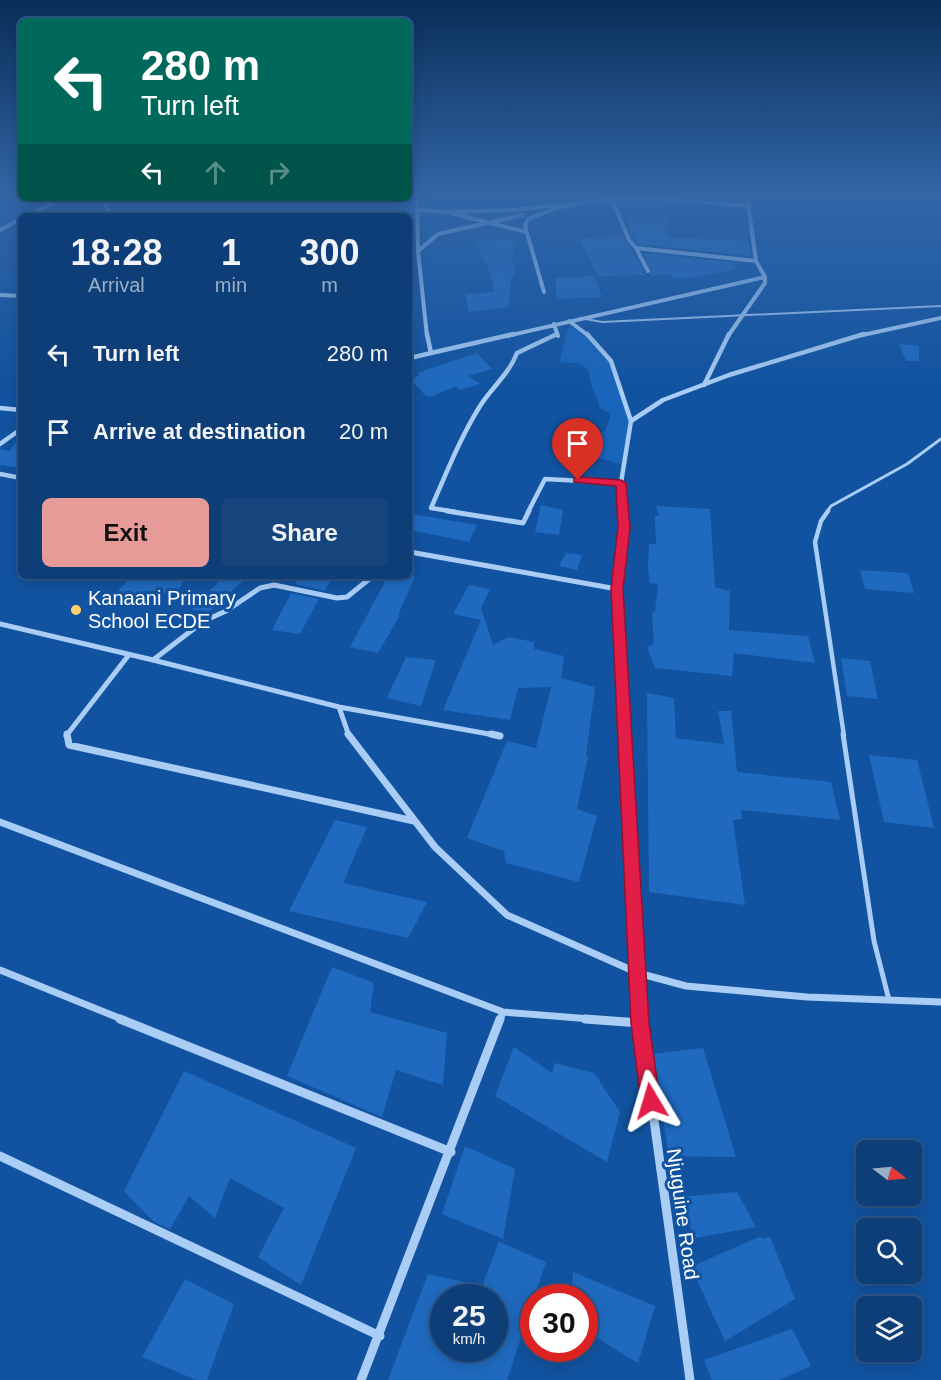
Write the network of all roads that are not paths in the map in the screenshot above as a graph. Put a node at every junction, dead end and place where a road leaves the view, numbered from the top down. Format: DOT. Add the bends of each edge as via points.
graph roads {
  1 [pos="419,260"];
  2 [pos="535,260"];
  3 [pos="642,260"];
  4 [pos="750,260"];
  5 [pos="756,261"];
  6 [pos="648,271"];
  7 [pos="765,277"];
  8 [pos="544,291"];
  9 [pos="0,295"];
  10 [pos="18,296"];
  11 [pos="941,306"];
  12 [pos="742,315"];
  13 [pos="580,318"];
  14 [pos="941,318"];
  15 [pos="569,321"];
  16 [pos="554,324"];
  17 [pos="431,352"];
  18 [pos="412,357"];
  19 [pos="704,385"];
  20 [pos="0,408"];
  21 [pos="18,410"];
  22 [pos="631,421"];
  23 [pos="18,431"];
  24 [pos="941,440"];
  25 [pos="0,444"];
  26 [pos="0,474"];
  27 [pos="18,477"];
  28 [pos="621,483"];
  29 [pos="412,552"];
  30 [pos="369,579"];
  31 [pos="617,589"];
  32 [pos="0,624"];
  33 [pos="128,656"];
  34 [pos="153,660"];
  35 [pos="339,707"];
  36 [pos="500,736"];
  37 [pos="415,821"];
  38 [pos="0,822"];
  39 [pos="0,970"];
  40 [pos="638,973"];
  41 [pos="889,1000"];
  42 [pos="941,1002"];
  43 [pos="503,1012"];
  44 [pos="640,1023"];
  45 [pos="451,1152"];
  46 [pos="0,1156"];
  47 [pos="380,1336"];
  48 [pos="361,1380"];
  49 [pos="690,1380"];
  1 -- 17 [label="street"];
  2 -- 8 [label="street"];
  3 -- 6 [label="street"];
  4 -- 5 [label="street"];
  5 -- 7 [label="street"];
  7 -- 12 [label="street" via="762,289"];
  7 -- 13 [label="street"];
  9 -- 10 [label="street"];
  11 -- 12 [label="lane"];
  12 -- 13 [label="lane" via="602,322"];
  12 -- 19 [label="street" via="715,358"];
  13 -- 15 [label="street"];
  14 -- 19 [label="street" via="814,346"];
  15 -- 16 [label="street"];
  15 -- 22 [label="street, Njuguine Road" via="592,338 611,361"];
  16 -- 17 [label="street"];
  16 -- 28 [label="street" via="558,336 518,353 504,380 488,393 431,508 523,523 545,478"];
  17 -- 18 [label="street"];
  19 -- 22 [label="street" via="647,406"];
  20 -- 21 [label="street"];
  22 -- 28 [label="street, Njuguine Road"];
  23 -- 25 [label="street"];
  24 -- 41 [label="lane" via="907,464 831,506 821,521 815,542 874,941"];
  26 -- 27 [label="street"];
  28 -- 31 [label="street, Njuguine Road" via="624,527"];
  29 -- 31 [label="street"];
  30 -- 34 [label="street" via="347,597 337,598 274,585 260,588 204,621"];
  31 -- 40 [label="street, Njuguine Road"];
  32 -- 33 [label="street"];
  33 -- 34 [label="street"];
  33 -- 37 [label="street" via="66,736 69,745"];
  34 -- 35 [label="street"];
  35 -- 36 [label="street"];
  35 -- 37 [label="street" via="350,740"];
  37 -- 40 [label="street" via="435,847 507,915"];
  38 -- 43 [label="street"];
  39 -- 45 [label="street"];
  40 -- 41 [label="street" via="686,986"];
  40 -- 44 [label="street, Njuguine Road"];
  41 -- 42 [label="street"];
  43 -- 44 [label="street"];
  43 -- 45 [label="street"];
  44 -- 49 [label="street, Njuguine Road"];
  45 -- 47 [label="street"];
  46 -- 47 [label="street"];
  47 -- 48 [label="street"];
}
